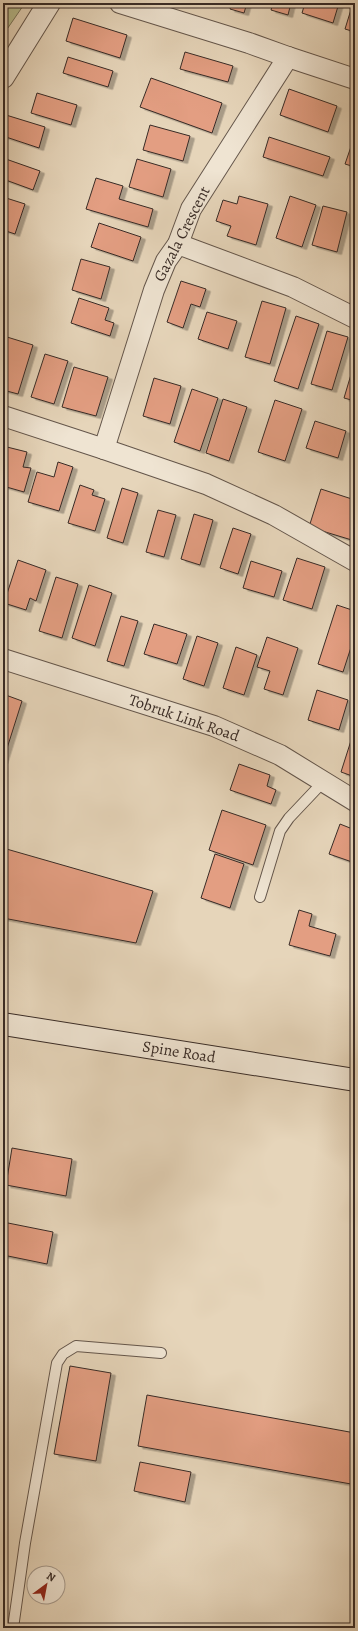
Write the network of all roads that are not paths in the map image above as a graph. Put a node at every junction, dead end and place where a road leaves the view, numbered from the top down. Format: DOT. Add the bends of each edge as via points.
graph roads {
  1 [pos="49,3"];
  2 [pos="120,3"];
  3 [pos="288,57"];
  4 [pos="3,77"];
  5 [pos="355,79"];
  6 [pos="178,244"];
  7 [pos="355,318"];
  8 [pos="3,416"];
  9 [pos="104,449"];
  10 [pos="355,561"];
  11 [pos="3,659"];
  12 [pos="324,781"];
  13 [pos="355,800"];
  14 [pos="260,898"];
  15 [pos="3,1024"];
  16 [pos="355,1080"];
  17 [pos="161,1353"];
  18 [pos="13,1628"];
  1 -- 4 [label="main road"];
  2 -- 3 [label="street"];
  3 -- 5 [label="street"];
  3 -- 6 [label="street, Gazala Crescent" via="191,209"];
  6 -- 7 [label="street" via="293,287"];
  6 -- 9 [label="street, Gazala Crescent" via="166,262 154,290"];
  8 -- 9 [label="street"];
  9 -- 10 [label="street" via="206,484 274,515"];
  11 -- 12 [label="street, Tobruk Link Road" via="214,726 280,755"];
  12 -- 13 [label="street, Tobruk Link Road"];
  12 -- 14 [label="lane" via="280,831"];
  15 -- 16 [label="main road, Spine Road"];
  17 -- 18 [label="lane" via="76,1346 63,1354 57,1363 25,1543"];
}
